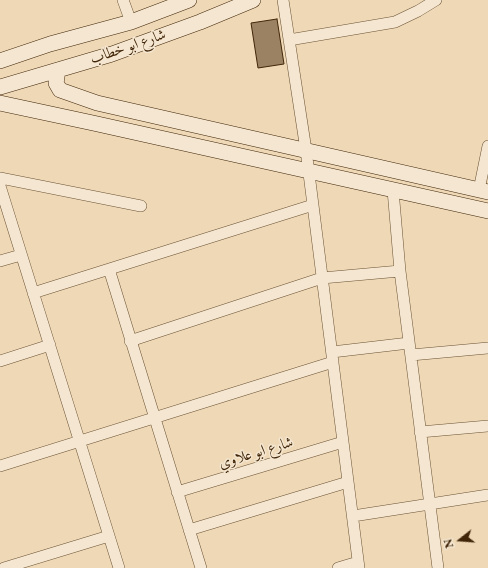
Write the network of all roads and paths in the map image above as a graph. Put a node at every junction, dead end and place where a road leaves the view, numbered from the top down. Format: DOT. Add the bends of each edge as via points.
graph roads {
  1 [pos="124,0"];
  2 [pos="189,0"];
  3 [pos="253,0"];
  4 [pos="284,0"];
  5 [pos="436,0"];
  6 [pos="131,22"];
  7 [pos="290,40"];
  8 [pos="0,61"];
  9 [pos="58,70"];
  10 [pos="0,87"];
  11 [pos="97,102"];
  12 [pos="0,103"];
  13 [pos="93,123"];
  14 [pos="488,146"];
  15 [pos="306,150"];
  16 [pos="309,171"];
  17 [pos="0,178"];
  18 [pos="0,186"];
  19 [pos="393,190"];
  20 [pos="484,191"];
  21 [pos="313,205"];
  22 [pos="141,206"];
  23 [pos="488,211"];
  24 [pos="21,255"];
  25 [pos="0,261"];
  26 [pos="109,269"];
  27 [pos="400,271"];
  28 [pos="322,278"];
  29 [pos="34,293"];
  30 [pos="130,341"];
  31 [pos="409,343"];
  32 [pos="50,345"];
  33 [pos="488,348"];
  34 [pos="411,355"];
  35 [pos="332,357"];
  36 [pos="0,361"];
  37 [pos="154,418"];
  38 [pos="488,426"];
  39 [pos="420,432"];
  40 [pos="80,441"];
  41 [pos="343,442"];
  42 [pos="0,466"];
  43 [pos="348,482"];
  44 [pos="177,492"];
  45 [pos="488,495"];
  46 [pos="430,504"];
  47 [pos="353,516"];
  48 [pos="189,530"];
  49 [pos="109,536"];
  50 [pos="358,565"];
  51 [pos="4,568"];
  52 [pos="119,568"];
  53 [pos="201,568"];
  54 [pos="338,568"];
  55 [pos="438,568"];
  1 -- 6 [label="street"];
  2 -- 6 [label="main road, شارع ابو خطاب"];
  3 -- 9 [label="main road, شارع ابو خطاب" via="157,38"];
  4 -- 7 [label="street"];
  5 -- 7 [label="street" via="395,22"];
  6 -- 8 [label="main road, شارع ابو خطاب" via="50,44"];
  7 -- 15 [label="street"];
  9 -- 10 [label="main road, شارع ابو خطاب"];
  9 -- 11 [label="main road" via="56,83 60,90"];
  11 -- 13 [label="main road"];
  11 -- 15 [label="main road"];
  12 -- 13 [label="main road"];
  13 -- 16 [label="main road"];
  14 -- 20 [label="street"];
  15 -- 16 [label="street"];
  15 -- 20 [label="main road"];
  16 -- 19 [label="main road"];
  16 -- 21 [label="street"];
  17 -- 22 [label="street"];
  18 -- 24 [label="street"];
  19 -- 23 [label="main road"];
  19 -- 27 [label="street"];
  21 -- 26 [label="street"];
  21 -- 28 [label="street"];
  24 -- 25 [label="street"];
  24 -- 29 [label="street"];
  26 -- 29 [label="street"];
  26 -- 30 [label="street"];
  27 -- 28 [label="street"];
  27 -- 31 [label="street"];
  28 -- 30 [label="street"];
  28 -- 35 [label="street"];
  29 -- 32 [label="street"];
  30 -- 37 [label="street"];
  31 -- 34 [label="street"];
  31 -- 35 [label="street"];
  32 -- 36 [label="street"];
  32 -- 40 [label="street"];
  33 -- 34 [label="street"];
  34 -- 39 [label="street"];
  35 -- 37 [label="street"];
  35 -- 41 [label="street"];
  37 -- 40 [label="street"];
  37 -- 44 [label="street"];
  38 -- 39 [label="street"];
  39 -- 46 [label="street"];
  40 -- 42 [label="street"];
  40 -- 49 [label="street"];
  41 -- 43 [label="street"];
  41 -- 44 [label="street, شارع ابو علاوي"];
  43 -- 47 [label="street"];
  43 -- 48 [label="street"];
  44 -- 48 [label="street"];
  45 -- 46 [label="street"];
  46 -- 47 [label="street"];
  46 -- 55 [label="street"];
  47 -- 50 [label="street"];
  48 -- 53 [label="street"];
  49 -- 51 [label="street"];
  49 -- 52 [label="street"];
  50 -- 54 [label="street"];
}
